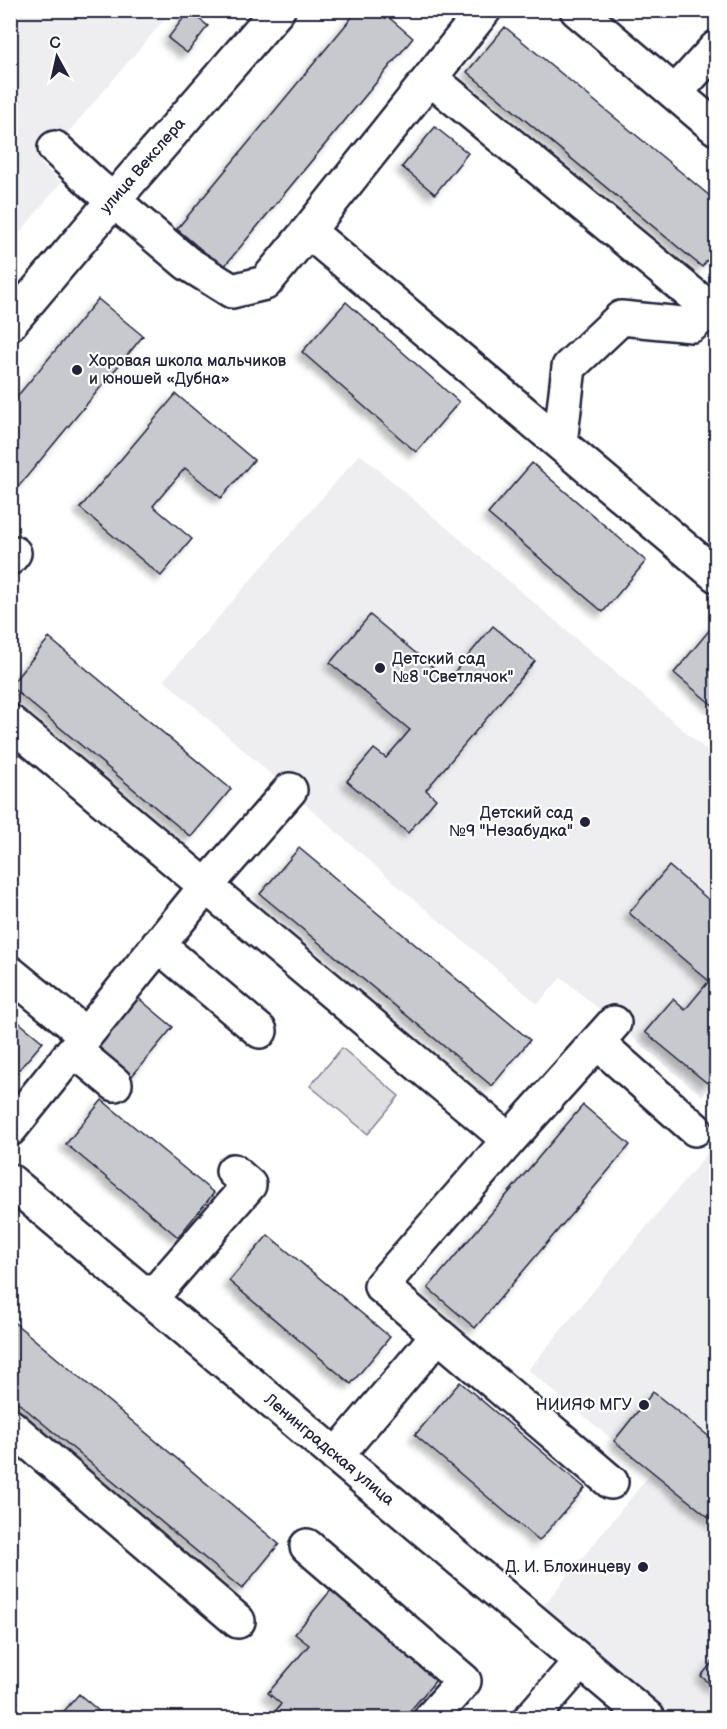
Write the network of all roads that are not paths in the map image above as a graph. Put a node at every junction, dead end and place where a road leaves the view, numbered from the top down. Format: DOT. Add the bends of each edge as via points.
graph roads {
  1 [pos="278,10"];
  2 [pos="484,10"];
  3 [pos="577,10"];
  4 [pos="717,48"];
  5 [pos="430,78"];
  6 [pos="675,93"];
  7 [pos="717,128"];
  8 [pos="55,148"];
  9 [pos="114,200"];
  10 [pos="308,231"];
  11 [pos="715,310"];
  12 [pos="10,323"];
  13 [pos="560,443"];
  14 [pos="717,575"];
  15 [pos="10,722"];
  16 [pos="290,790"];
  17 [pos="207,885"];
  18 [pos="158,945"];
  19 [pos="10,973"];
  20 [pos="260,1031"];
  21 [pos="80,1042"];
  22 [pos="115,1084"];
  23 [pos="10,1129"];
  24 [pos="695,1129"];
  25 [pos="509,1140"];
  26 [pos="233,1171"];
  27 [pos="10,1181"];
  28 [pos="150,1299"];
  29 [pos="438,1335"];
  30 [pos="10,1426"];
  31 [pos="336,1456"];
  32 [pos="611,1482"];
  33 [pos="307,1546"];
  34 [pos="238,1621"];
  35 [pos="581,1661"];
  36 [pos="431,1719"];
  37 [pos="531,1719"];
  38 [pos="648,1719"];
  1 -- 9 [label="street, улица Векслера"];
  2 -- 5 [label="street"];
  3 -- 6 [label="street"];
  4 -- 6 [label="street"];
  5 -- 10 [label="street"];
  5 -- 11 [label="street"];
  6 -- 7 [label="street"];
  8 -- 9 [label="street"];
  9 -- 10 [label="street" via="187,262 232,291 265,283"];
  9 -- 12 [label="street, улица Векслера"];
  10 -- 13 [label="street"];
  11 -- 13 [label="street" via="692,325 621,318 569,367"];
  13 -- 14 [label="street"];
  15 -- 17 [label="street"];
  16 -- 17 [label="street"];
  17 -- 18 [label="street"];
  17 -- 25 [label="street"];
  18 -- 20 [label="street"];
  18 -- 21 [label="street"];
  19 -- 21 [label="street"];
  21 -- 22 [label="street"];
  21 -- 23 [label="street"];
  24 -- 25 [label="street" via="606,1032"];
  25 -- 29 [label="street" via="381,1286"];
  26 -- 28 [label="street" via="249,1185"];
  27 -- 28 [label="street, Ленинградская улица"];
  28 -- 31 [label="street, Ленинградская улица"];
  29 -- 31 [label="street"];
  29 -- 32 [label="street"];
  30 -- 34 [label="street"];
  31 -- 35 [label="street, Ленинградская улица"];
  33 -- 36 [label="street" via="464,1681"];
  35 -- 37 [label="street"];
  35 -- 38 [label="street, Ленинградская улица"];
}
